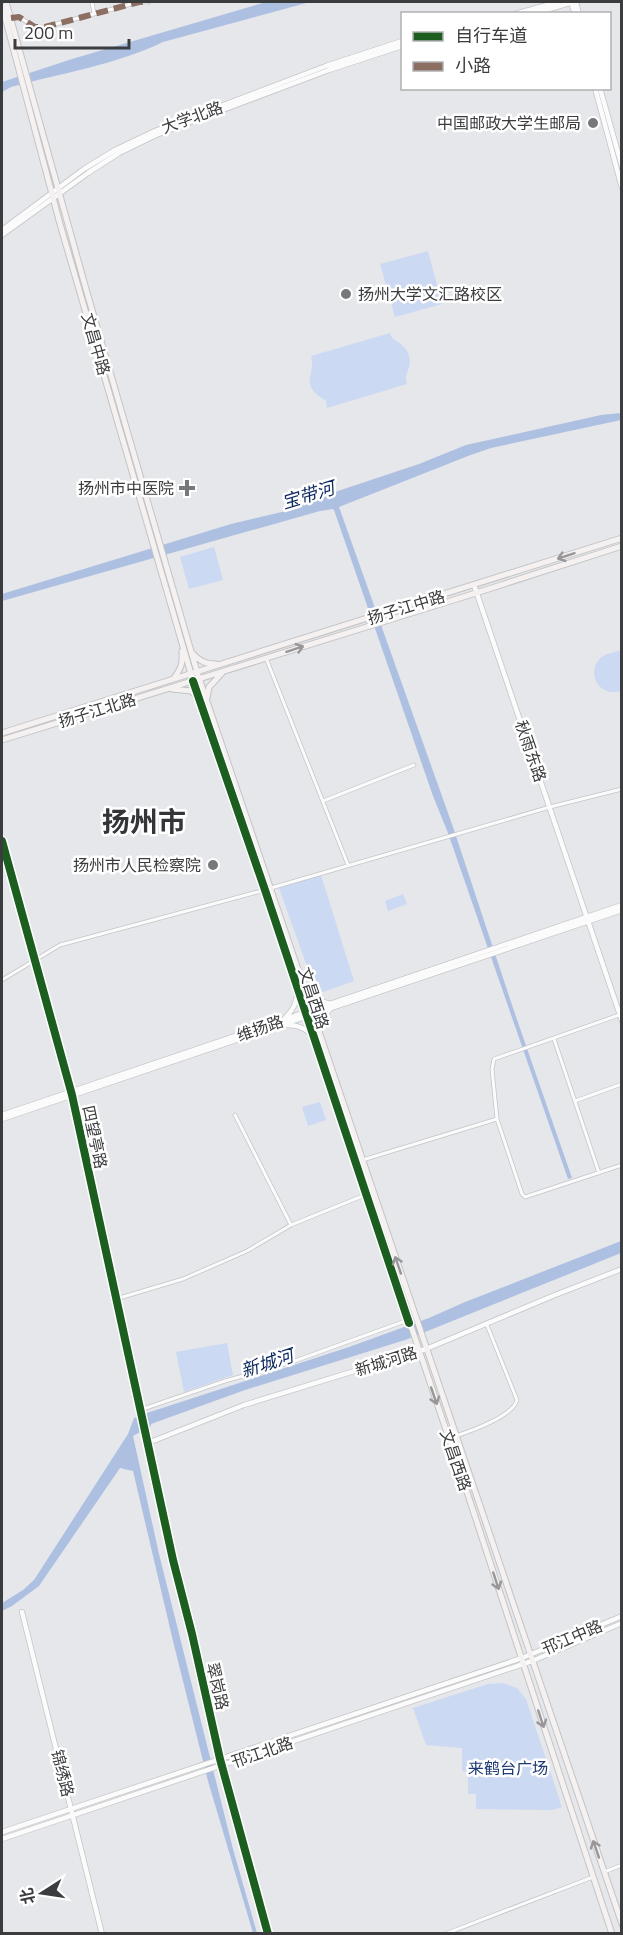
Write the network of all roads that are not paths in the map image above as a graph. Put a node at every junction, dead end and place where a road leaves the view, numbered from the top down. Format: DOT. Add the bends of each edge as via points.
graph roads {
  1 [pos="6,2"];
  2 [pos="92,2"];
  3 [pos="149,2"];
  4 [pos="558,2"];
  5 [pos="574,2"];
  6 [pos="2,6"];
  7 [pos="522,12"];
  8 [pos="539,12"];
  9 [pos="94,14"];
  10 [pos="6,20"];
  11 [pos="401,40"];
  12 [pos="401,46"];
  13 [pos="22,72"];
  14 [pos="596,90"];
  15 [pos="601,90"];
  16 [pos="621,167"];
  17 [pos="621,188"];
  18 [pos="58,191"];
  19 [pos="52,195"];
  20 [pos="2,230"];
  21 [pos="2,235"];
  22 [pos="621,538"];
  23 [pos="157,545"];
  24 [pos="621,546"];
  25 [pos="161,559"];
  26 [pos="474,585"];
  27 [pos="476,593"];
  28 [pos="380,619"];
  29 [pos="370,622"];
  30 [pos="180,638"];
  31 [pos="191,653"];
  32 [pos="266,658"];
  33 [pos="224,664"];
  34 [pos="225,671"];
  35 [pos="194,673"];
  36 [pos="173,680"];
  37 [pos="196,680"];
  38 [pos="168,689"];
  39 [pos="199,698"];
  40 [pos="206,699"];
  41 [pos="2,733"];
  42 [pos="2,740"];
  43 [pos="414,765"];
  44 [pos="621,789"];
  45 [pos="323,801"];
  46 [pos="550,807"];
  47 [pos="2,841"];
  48 [pos="348,865"];
  49 [pos="268,889"];
  50 [pos="621,908"];
  51 [pos="586,920"];
  52 [pos="34,961"];
  53 [pos="2,980"];
  54 [pos="298,991"];
  55 [pos="306,992"];
  56 [pos="331,1006"];
  57 [pos="312,1012"];
  58 [pos="305,1015"];
  59 [pos="620,1018"];
  60 [pos="283,1022"];
  61 [pos="319,1033"];
  62 [pos="312,1035"];
  63 [pos="554,1039"];
  64 [pos="621,1084"];
  65 [pos="71,1094"];
  66 [pos="575,1101"];
  67 [pos="235,1115"];
  68 [pos="2,1117"];
  69 [pos="497,1119"];
  70 [pos="359,1161"];
  71 [pos="621,1166"];
  72 [pos="599,1173"];
  73 [pos="367,1195"];
  74 [pos="291,1225"];
  75 [pos="621,1269"];
  76 [pos="116,1299"];
  77 [pos="408,1322"];
  78 [pos="486,1323"];
  79 [pos="426,1349"];
  80 [pos="419,1351"];
  81 [pos="141,1413"];
  82 [pos="456,1436"];
  83 [pos="148,1443"];
  84 [pos="22,1612"];
  85 [pos="621,1616"];
  86 [pos="621,1623"];
  87 [pos="530,1658"];
  88 [pos="522,1661"];
  89 [pos="220,1759"];
  90 [pos="214,1765"];
  91 [pos="222,1766"];
  92 [pos="202,1769"];
  93 [pos="72,1809"];
  94 [pos="73,1815"];
  95 [pos="2,1832"];
  96 [pos="2,1839"];
  97 [pos="621,1864"];
  98 [pos="604,1872"];
  99 [pos="593,1877"];
  100 [pos="621,1924"];
  101 [pos="102,1934"];
  102 [pos="268,1934"];
  103 [pos="445,1934"];
  104 [pos="612,1934"];
  1 -- 10 [label="main road, 文昌中路"];
  2 -- 9 [label="street"];
  3 -- 9 [label="street"];
  4 -- 7 [label="street"];
  5 -- 8 [label="street"];
  6 -- 10 [label="main road, 文昌中路"];
  9 -- 10 [label="street" via="45,27 35,27 19,17"];
  10 -- 13 [label="main road, 文昌中路"];
  11 -- 18 [label="street, 大学北路" via="155,131 116,150"];
  12 -- 18 [label="street, 大学北路" via="156,135"];
  13 -- 18 [label="main road, 文昌中路"];
  13 -- 19 [label="main road, 文昌中路"];
  14 -- 17 [label="street"];
  15 -- 16 [label="street"];
  18 -- 19 [label="street, 大学北路"];
  18 -- 23 [label="main road, 文昌中路"];
  19 -- 20 [label="street, 大学北路"];
  19 -- 21 [label="street, 大学北路"];
  19 -- 23 [label="main road, 文昌中路"];
  22 -- 26 [label="main road, 扬子江中路, one-way"];
  23 -- 25 [label="main road, 文昌中路"];
  24 -- 27 [label="main road, 扬子江中路"];
  25 -- 30 [label="main road, 文昌中路"];
  25 -- 31 [label="main road, 文昌中路"];
  26 -- 27 [label="street, 秋雨东路"];
  26 -- 28 [label="main road, 扬子江中路"];
  27 -- 28 [label="main road, 扬子江中路"];
  27 -- 46 [label="street, 秋雨东路"];
  28 -- 29 [label="main road, 扬子江中路"];
  32 -- 29 [label="main road, 扬子江中路, one-way"];
  29 -- 33 [label="main road, 扬子江中路"];
  30 -- 35 [label="main road, 文昌中路"];
  30 -- 36 [label="main road" via="183,662"];
  31 -- 33 [label="main road" via="207,664"];
  31 -- 35 [label="main road, 文昌中路"];
  32 -- 34 [label="main road, 扬子江中路"];
  32 -- 45 [label="street"];
  33 -- 35 [label="main road, 扬子江中路"];
  34 -- 37 [label="main road, 扬子江中路"];
  34 -- 40 [label="main road" via="209,687"];
  35 -- 36 [label="main road, 扬子江北路"];
  35 -- 37 [label="main road"];
  36 -- 41 [label="main road, 扬子江北路"];
  37 -- 38 [label="main road, 扬子江北路"];
  37 -- 39 [label="main road, 文昌西路"];
  37 -- 40 [label="main road, 文昌西路"];
  38 -- 39 [label="main road" via="191,691"];
  38 -- 42 [label="main road, 扬子江北路"];
  39 -- 49 [label="main road, 文昌西路"];
  40 -- 49 [label="main road, 文昌西路"];
  43 -- 45 [label="street"];
  44 -- 46 [label="street"];
  45 -- 48 [label="street"];
  46 -- 48 [label="street"];
  46 -- 51 [label="street, 秋雨东路"];
  47 -- 52 [label="street, 四望亭路"];
  48 -- 49 [label="street"];
  49 -- 52 [label="street" via="60,945"];
  49 -- 54 [label="main road, 文昌西路"];
  49 -- 55 [label="main road, 文昌西路"];
  50 -- 51 [label="street, 维扬路"];
  51 -- 56 [label="street, 维扬路"];
  51 -- 59 [label="street, 秋雨东路"];
  52 -- 53 [label="street"];
  52 -- 65 [label="street, 四望亭路"];
  54 -- 58 [label="main road, 文昌西路"];
  54 -- 60 [label="street" via="297,1003"];
  55 -- 56 [label="street"];
  55 -- 57 [label="main road, 文昌西路"];
  56 -- 57 [label="street, 维扬路"];
  56 -- 61 [label="street" via="321,1020"];
  57 -- 58 [label="street, 维扬路"];
  57 -- 61 [label="main road, 文昌西路"];
  58 -- 60 [label="street, 维扬路"];
  58 -- 62 [label="main road, 文昌西路"];
  59 -- 63 [label="street"];
  60 -- 62 [label="street" via="304,1028"];
  60 -- 65 [label="street, 维扬路"];
  61 -- 70 [label="main road, 文昌西路"];
  62 -- 70 [label="main road, 文昌西路"];
  63 -- 66 [label="street"];
  63 -- 69 [label="street" via="492,1061"];
  64 -- 66 [label="street"];
  65 -- 68 [label="street, 维扬路"];
  65 -- 76 [label="street, 四望亭路"];
  66 -- 72 [label="street"];
  67 -- 74 [label="street"];
  69 -- 70 [label="street"];
  69 -- 72 [label="street" via="525,1197"];
  70 -- 73 [label="main road, 文昌西路"];
  79 -- 70 [label="main road, 文昌西路, one-way"];
  71 -- 72 [label="street"];
  73 -- 74 [label="street"];
  73 -- 77 [label="main road, 文昌西路"];
  74 -- 76 [label="street" via="247,1251 183,1279"];
  75 -- 78 [label="street, 新城河路"];
  76 -- 81 [label="street, 四望亭路"];
  77 -- 80 [label="main road, 文昌西路"];
  77 -- 81 [label="street" via="225,1381"];
  78 -- 79 [label="street, 新城河路"];
  78 -- 82 [label="street" via="516,1405 477,1429"];
  79 -- 80 [label="street, 新城河路"];
  79 -- 82 [label="main road, 文昌西路"];
  80 -- 83 [label="street, 新城河路" via="244,1405"];
  80 -- 88 [label="main road, 文昌西路, one-way"];
  81 -- 83 [label="street, 四望亭路"];
  82 -- 87 [label="main road, 文昌西路"];
  83 -- 89 [label="street, 翠岗路"];
  84 -- 93 [label="street, 锦绣路"];
  85 -- 87 [label="street, 邗江中路"];
  86 -- 87 [label="street, 邗江中路"];
  87 -- 88 [label="street, 邗江中路"];
  98 -- 87 [label="main road, 文昌西路, one-way"];
  88 -- 89 [label="street, 邗江北路"];
  88 -- 91 [label="street, 邗江北路"];
  88 -- 99 [label="main road, 文昌西路, one-way"];
  89 -- 90 [label="street, 邗江北路"];
  89 -- 91 [label="street, 翠岗路"];
  90 -- 91 [label="street, 邗江北路"];
  90 -- 92 [label="street, 邗江北路"];
  91 -- 102 [label="street, 翠岗路"];
  92 -- 93 [label="street, 邗江北路"];
  92 -- 94 [label="street, 邗江北路"];
  93 -- 94 [label="street, 锦绣路"];
  93 -- 95 [label="street, 邗江北路"];
  94 -- 96 [label="street, 邗江北路"];
  94 -- 101 [label="street, 锦绣路"];
  97 -- 98 [label="street"];
  98 -- 100 [label="main road, 文昌西路"];
  99 -- 103 [label="street"];
  99 -- 104 [label="main road, 文昌西路"];
}
